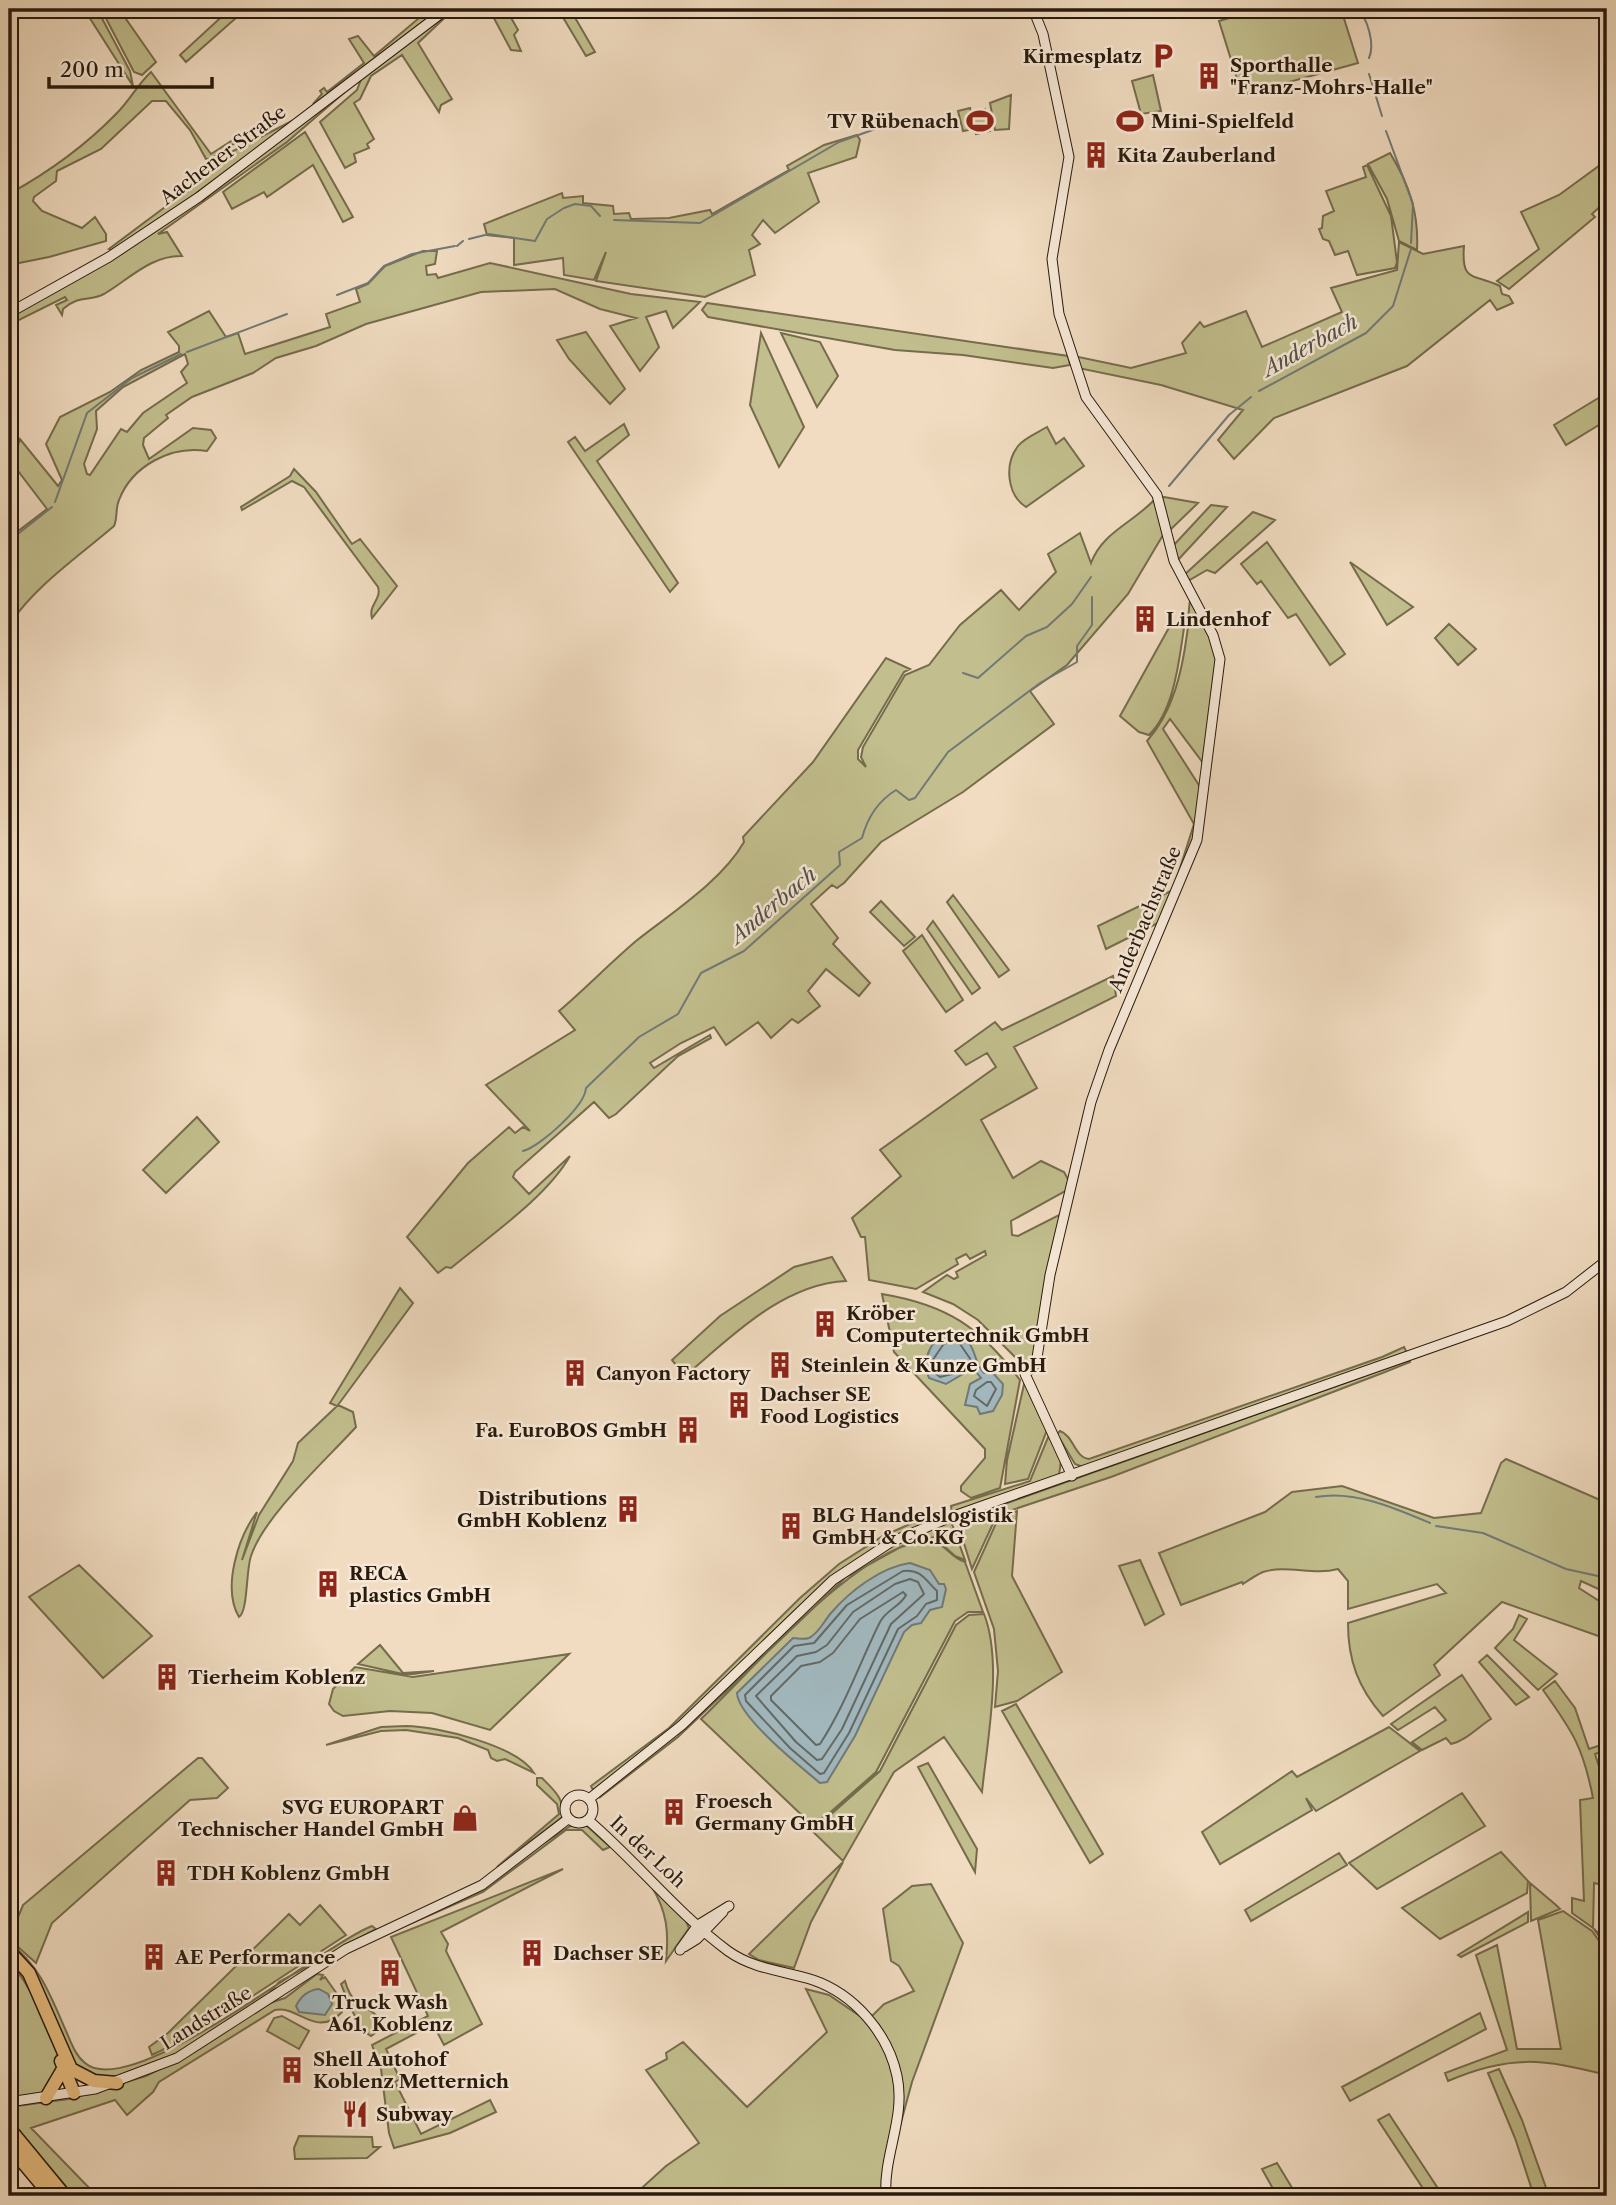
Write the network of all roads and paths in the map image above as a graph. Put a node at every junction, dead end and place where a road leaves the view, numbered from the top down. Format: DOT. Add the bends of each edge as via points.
graph roads {
  1 [pos="16,9"];
  2 [pos="447,9"];
  3 [pos="1033,9"];
  4 [pos="9,13"];
  5 [pos="9,313"];
  6 [pos="1607,1260"];
  7 [pos="1072,1476"];
  8 [pos="589,1799"];
  9 [pos="568,1819"];
  10 [pos="588,1820"];
  11 [pos="9,1951"];
  12 [pos="9,1959"];
  13 [pos="67,2069"];
  14 [pos="117,2082"];
  15 [pos="76,2093"];
  16 [pos="46,2098"];
  17 [pos="9,2102"];
  18 [pos="9,2128"];
  19 [pos="9,2147"];
  20 [pos="51,2196"];
  21 [pos="65,2196"];
  22 [pos="886,2196"];
  1 -- 4 [label="highway"];
  2 -- 5 [label="main road, Aachener Straße" via="198,197 109,257"];
  3 -- 7 [label="main road, Anderbachstraße" via="1043,34 1069,157 1053,251 1055,301 1090,406 1157,495 1174,561 1217,645 1219,674 1192,857 1091,1102 1050,1275 1036,1364 1025,1374"];
  6 -- 7 [label="main road" via="1566,1292 1507,1321"];
  7 -- 8 [label="main road" via="922,1527 861,1559 803,1607 681,1725"];
  8 -- 9 [label="main road" via="570,1797 565,1806"];
  8 -- 10 [label="main road" via="593,1810"];
  9 -- 10 [label="main road"];
  9 -- 14 [label="main road, Landstraße" via="482,1885 324,1961 194,2049"];
  10 -- 22 [label="main road, In der Loh" via="701,1928 744,1961 834,1989 875,2027 891,2056 900,2096"];
  11 -- 13 [label="highway" via="29,1973"];
  12 -- 13 [label="highway" via="30,1983"];
  13 -- 14 [label="highway" via="94,2081"];
  13 -- 15 [label="highway"];
  13 -- 16 [label="highway"];
  14 -- 15 [label="main road, Landstraße"];
  15 -- 16 [label="main road, Landstraße"];
  16 -- 17 [label="main road, Landstraße"];
  18 -- 21 [label="highway"];
  19 -- 20 [label="highway"];
}
